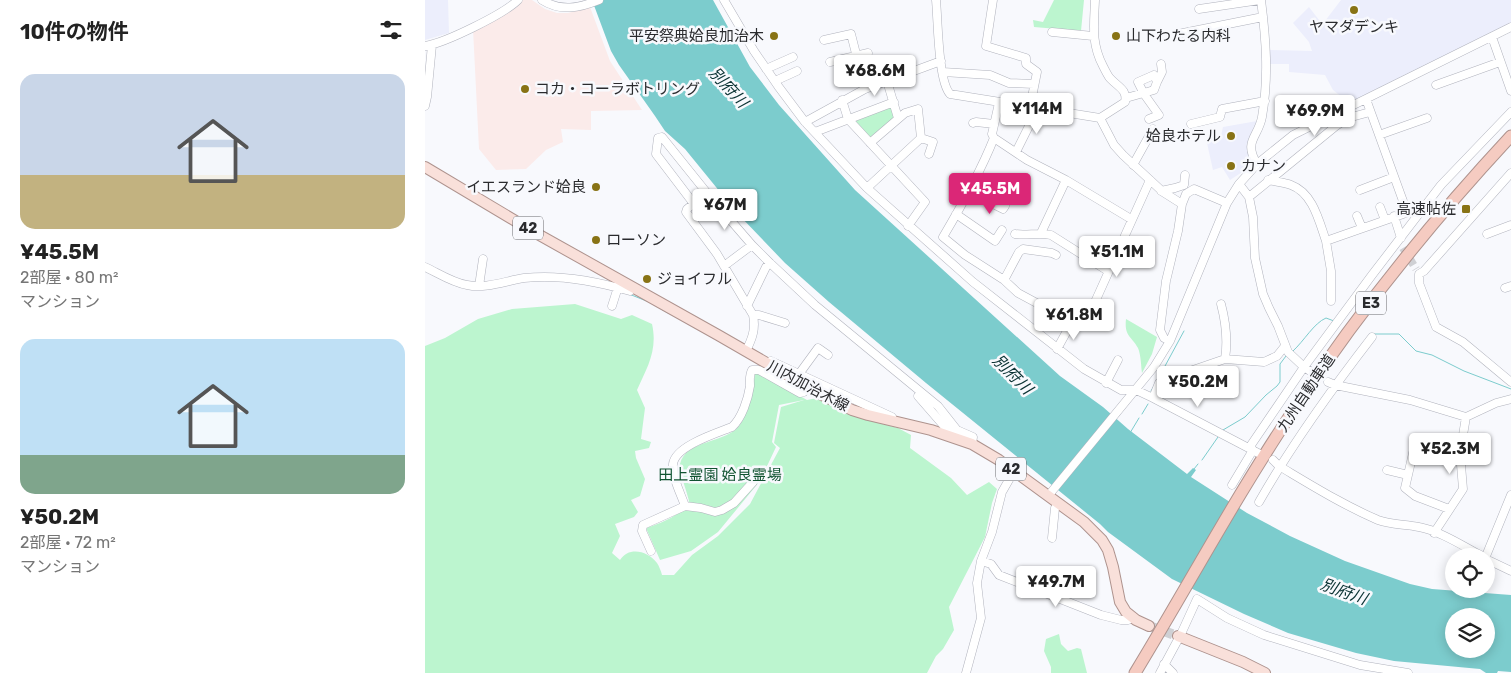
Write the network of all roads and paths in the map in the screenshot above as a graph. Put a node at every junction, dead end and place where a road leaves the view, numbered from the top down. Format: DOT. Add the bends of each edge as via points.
graph roads {
  1 [pos="518,0"];
  2 [pos="542,0"];
  3 [pos="599,0"];
  4 [pos="724,0"];
  5 [pos="936,0"];
  6 [pos="993,0"];
  7 [pos="1095,0"];
  8 [pos="1261,0"];
  9 [pos="1199,9"];
  10 [pos="1263,17"];
  11 [pos="1511,27"];
  12 [pos="1052,32"];
  13 [pos="1178,34"];
  14 [pos="1093,36"];
  15 [pos="1492,37"];
  16 [pos="824,40"];
  17 [pos="428,46"];
  18 [pos="868,53"];
  19 [pos="856,55"];
  20 [pos="793,57"];
  21 [pos="842,59"];
  22 [pos="941,61"];
  23 [pos="830,62"];
  24 [pos="1500,62"];
  25 [pos="1161,64"];
  26 [pos="766,69"];
  27 [pos="845,69"];
  28 [pos="797,71"];
  29 [pos="943,72"];
  30 [pos="775,81"];
  31 [pos="887,81"];
  32 [pos="1157,82"];
  33 [pos="1034,84"];
  34 [pos="1436,85"];
  35 [pos="865,89"];
  36 [pos="1511,91"];
  37 [pos="1144,94"];
  38 [pos="1126,98"];
  39 [pos="1366,98"];
  40 [pos="842,100"];
  41 [pos="1265,101"];
  42 [pos="893,102"];
  43 [pos="999,102"];
  44 [pos="425,106"];
  45 [pos="1034,108"];
  46 [pos="1370,112"];
  47 [pos="1511,112"];
  48 [pos="898,118"];
  49 [pos="1100,118"];
  50 [pos="1427,118"];
  51 [pos="848,119"];
  52 [pos="1149,119"];
  53 [pos="805,122"];
  54 [pos="973,123"];
  55 [pos="994,124"];
  56 [pos="1191,124"];
  57 [pos="1153,129"];
  58 [pos="815,132"];
  59 [pos="1379,135"];
  60 [pos="1511,136"];
  61 [pos="921,138"];
  62 [pos="994,138"];
  63 [pos="870,143"];
  64 [pos="1511,147"];
  65 [pos="1017,152"];
  66 [pos="929,154"];
  67 [pos="1257,164"];
  68 [pos="1133,165"];
  69 [pos="891,166"];
  70 [pos="425,167"];
  71 [pos="1511,173"];
  72 [pos="1185,175"];
  73 [pos="1394,177"];
  74 [pos="1066,180"];
  75 [pos="1150,180"];
  76 [pos="1268,180"];
  77 [pos="1239,184"];
  78 [pos="867,188"];
  79 [pos="1359,190"];
  80 [pos="1161,191"];
  81 [pos="969,192"];
  82 [pos="707,193"];
  83 [pos="1249,196"];
  84 [pos="1227,202"];
  85 [pos="694,204"];
  86 [pos="1181,204"];
  87 [pos="1005,206"];
  88 [pos="1426,206"];
  89 [pos="1380,207"];
  90 [pos="1407,212"];
  91 [pos="956,214"];
  92 [pos="1357,216"];
  93 [pos="1394,216"];
  94 [pos="1131,219"];
  95 [pos="1385,220"];
  96 [pos="1511,225"];
  97 [pos="908,226"];
  98 [pos="1361,228"];
  99 [pos="1002,230"];
  100 [pos="1041,233"];
  101 [pos="1015,234"];
  102 [pos="1487,234"];
  103 [pos="943,237"];
  104 [pos="1327,241"];
  105 [pos="1401,243"];
  106 [pos="752,246"];
  107 [pos="934,249"];
  108 [pos="1056,255"];
  109 [pos="483,259"];
  110 [pos="770,262"];
  111 [pos="724,266"];
  112 [pos="425,267"];
  113 [pos="1108,271"];
  114 [pos="1004,280"];
  115 [pos="479,286"];
  116 [pos="633,286"];
  117 [pos="617,289"];
  118 [pos="1331,301"];
  119 [pos="1221,304"];
  120 [pos="612,306"];
  121 [pos="747,306"];
  122 [pos="759,316"];
  123 [pos="1072,322"];
  124 [pos="785,323"];
  125 [pos="1372,337"];
  126 [pos="1169,341"];
  127 [pos="1285,346"];
  128 [pos="1057,349"];
  129 [pos="746,351"];
  130 [pos="828,354"];
  131 [pos="1225,359"];
  132 [pos="761,360"];
  133 [pos="1118,360"];
  134 [pos="1304,367"];
  135 [pos="1313,373"];
  136 [pos="799,374"];
  137 [pos="896,375"];
  138 [pos="1511,382"];
  139 [pos="1107,383"];
  140 [pos="1331,383"];
  141 [pos="808,387"];
  142 [pos="1135,390"];
  143 [pos="1153,398"];
  144 [pos="1511,399"];
  145 [pos="1466,417"];
  146 [pos="897,423"];
  147 [pos="957,430"];
  148 [pos="1416,440"];
  149 [pos="972,444"];
  150 [pos="1254,450"];
  151 [pos="1276,463"];
  152 [pos="1387,470"];
  153 [pos="1014,471"];
  154 [pos="1408,475"];
  155 [pos="753,482"];
  156 [pos="1251,484"];
  157 [pos="1232,485"];
  158 [pos="1050,494"];
  159 [pos="1511,495"];
  160 [pos="1259,502"];
  161 [pos="1059,504"];
  162 [pos="685,506"];
  163 [pos="1449,509"];
  164 [pos="1434,533"];
  165 [pos="1052,538"];
  166 [pos="1468,548"];
  167 [pos="1490,548"];
  168 [pos="651,551"];
  169 [pos="981,561"];
  170 [pos="1495,562"];
  171 [pos="1511,571"];
  172 [pos="1187,592"];
  173 [pos="1133,617"];
  174 [pos="1149,626"];
  175 [pos="1178,636"];
  176 [pos="1165,664"];
  177 [pos="1359,669"];
  178 [pos="966,673"];
  179 [pos="1135,673"];
  180 [pos="1143,673"];
  181 [pos="1160,673"];
  182 [pos="1173,673"];
  183 [pos="1265,673"];
  184 [pos="1406,673"];
  1 -- 17 [label="street" via="450,39"];
  2 -- 3 [label="street" via="567,8"];
  4 -- 26 [label="street"];
  5 -- 22 [label="street"];
  6 -- 33 [label="street" via="986,46 1026,58 1026,64 1037,72"];
  7 -- 14 [label="street"];
  8 -- 9 [label="street"];
  8 -- 10 [label="street"];
  10 -- 13 [label="street"];
  10 -- 41 [label="street" via="1267,55"];
  11 -- 15 [label="street"];
  12 -- 14 [label="street"];
  14 -- 38 [label="street" via="1102,65 1109,78 1125,92"];
  15 -- 24 [label="street"];
  15 -- 39 [label="street"];
  16 -- 19 [label="street" via="851,34"];
  17 -- 44 [label="street"];
  18 -- 19 [label="street"];
  19 -- 21 [label="street"];
  19 -- 35 [label="street"];
  20 -- 26 [label="street"];
  21 -- 23 [label="street"];
  21 -- 27 [label="street"];
  22 -- 29 [label="street"];
  22 -- 31 [label="street"];
  24 -- 34 [label="street"];
  24 -- 36 [label="street"];
  25 -- 32 [label="street" via="1162,72"];
  26 -- 30 [label="street"];
  28 -- 30 [label="street"];
  29 -- 33 [label="street" via="990,75 1009,83"];
  29 -- 43 [label="street" via="950,94"];
  30 -- 53 [label="street"];
  31 -- 35 [label="street"];
  31 -- 42 [label="street"];
  32 -- 37 [label="street" via="1153,90"];
  32 -- 37 [label="street" via="1154,75 1138,82"];
  33 -- 45 [label="street"];
  35 -- 40 [label="street"];
  37 -- 38 [label="street"];
  37 -- 52 [label="street" via="1159,115"];
  38 -- 49 [label="street" via="1125,102"];
  39 -- 46 [label="street"];
  39 -- 67 [label="street" via="1293,135"];
  40 -- 51 [label="street"];
  40 -- 53 [label="street"];
  41 -- 56 [label="street" via="1222,109 1220,117"];
  41 -- 67 [label="street" via="1251,144"];
  42 -- 48 [label="street"];
  42 -- 51 [label="street"];
  43 -- 45 [label="street"];
  43 -- 55 [label="street"];
  45 -- 49 [label="street"];
  45 -- 65 [label="street"];
  46 -- 59 [label="street"];
  46 -- 76 [label="street" via="1348,118 1335,126"];
  47 -- 88 [label="street" via="1441,185"];
  48 -- 61 [label="street" via="908,111 922,108"];
  48 -- 63 [label="street"];
  49 -- 68 [label="street" via="1114,145"];
  50 -- 59 [label="street"];
  51 -- 58 [label="street"];
  51 -- 63 [label="street"];
  53 -- 58 [label="street"];
  54 -- 55 [label="street"];
  55 -- 62 [label="street"];
  57 -- 68 [label="street"];
  58 -- 78 [label="street"];
  59 -- 73 [label="street"];
  60 -- 156 [label="highway, 九州自動車道 / E3" via="1383,286 1293,410"];
  61 -- 66 [label="street" via="933,142"];
  61 -- 69 [label="street"];
  62 -- 65 [label="street"];
  62 -- 81 [label="street"];
  63 -- 69 [label="street"];
  64 -- 156 [label="highway, 九州自動車道 / E3" via="1389,290"];
  65 -- 74 [label="street"];
  67 -- 77 [label="street"];
  68 -- 75 [label="street"];
  69 -- 78 [label="street"];
  69 -- 97 [label="street" via="925,202"];
  70 -- 116 [label="main road, 川内加治木線 / 42"];
  71 -- 138 [label="street" via="1424,271 1417,271 1436,327 1463,342"];
  72 -- 80 [label="street" via="1184,185"];
  73 -- 79 [label="street"];
  73 -- 90 [label="street"];
  74 -- 94 [label="street"];
  74 -- 100 [label="street"];
  75 -- 80 [label="street"];
  75 -- 94 [label="street"];
  76 -- 83 [label="street"];
  76 -- 104 [label="street" via="1294,186 1306,194"];
  77 -- 83 [label="street"];
  77 -- 84 [label="street"];
  78 -- 97 [label="street"];
  80 -- 86 [label="street"];
  81 -- 87 [label="street" via="1003,209"];
  81 -- 91 [label="street"];
  82 -- 85 [label="street"];
  82 -- 85 [label="street" via="662,137 658,138 656,154"];
  82 -- 106 [label="street"];
  83 -- 127 [label="street" via="1255,258 1263,294"];
  84 -- 86 [label="street" via="1194,189 1186,194"];
  84 -- 126 [label="street"];
  85 -- 111 [label="street" via="686,212"];
  86 -- 126 [label="street" via="1160,330"];
  88 -- 90 [label="street"];
  88 -- 105 [label="street"];
  89 -- 95 [label="street"];
  90 -- 93 [label="street"];
  91 -- 99 [label="street" via="995,240"];
  91 -- 103 [label="street"];
  92 -- 98 [label="street"];
  93 -- 95 [label="street"];
  93 -- 105 [label="street"];
  94 -- 113 [label="street"];
  95 -- 98 [label="street"];
  96 -- 102 [label="street"];
  97 -- 107 [label="street"];
  98 -- 104 [label="street"];
  100 -- 101 [label="street"];
  100 -- 113 [label="street" via="1055,236"];
  103 -- 107 [label="street"];
  103 -- 114 [label="street"];
  104 -- 118 [label="street"];
  105 -- 134 [label="street"];
  106 -- 110 [label="street"];
  106 -- 111 [label="street"];
  107 -- 128 [label="street"];
  108 -- 114 [label="street" via="1023,250"];
  109 -- 115 [label="street"];
  110 -- 121 [label="street"];
  110 -- 147 [label="street" via="815,305 938,406"];
  111 -- 121 [label="street"];
  112 -- 115 [label="street" via="461,284"];
  113 -- 123 [label="street" via="1095,302 1080,322"];
  114 -- 123 [label="street" via="1019,293"];
  115 -- 117 [label="street" via="538,277 583,280"];
  116 -- 117 [label="street" via="630,291"];
  116 -- 129 [label="main road, 川内加治木線 / 42"];
  117 -- 120 [label="street"];
  119 -- 131 [label="street" via="1227,330"];
  121 -- 122 [label="street"];
  122 -- 124 [label="street"];
  122 -- 129 [label="street"];
  123 -- 128 [label="street"];
  125 -- 140 [label="street"];
  126 -- 142 [label="street" via="1155,367"];
  127 -- 131 [label="street" via="1277,356 1264,362"];
  127 -- 134 [label="street"];
  128 -- 139 [label="street"];
  129 -- 132 [label="main road, 川内加治木線 / 42"];
  130 -- 136 [label="street" via="818,348"];
  131 -- 143 [label="street" via="1167,376 1159,382"];
  132 -- 136 [label="street" via="770,360"];
  132 -- 141 [label="main road, 川内加治木線 / 42"];
  133 -- 139 [label="street"];
  134 -- 135 [label="street"];
  134 -- 150 [label="street"];
  136 -- 146 [label="street" via="892,417"];
  137 -- 147 [label="street" via="945,427"];
  139 -- 142 [label="street" via="1121,390"];
  140 -- 145 [label="street" via="1410,400"];
  140 -- 151 [label="street"];
  141 -- 146 [label="main road, 川内加治木線 / 42" via="852,410"];
  141 -- 162 [label="street" via="800,392 759,370 752,370 748,394 736,423 685,448 673,462 675,479"];
  142 -- 143 [label="street"];
  142 -- 158 [label="street"];
  143 -- 150 [label="street"];
  144 -- 145 [label="street"];
  145 -- 163 [label="street" via="1460,453 1463,489"];
  146 -- 149 [label="main road, 川内加治木線 / 42"];
  147 -- 149 [label="street" via="973,437"];
  148 -- 154 [label="street"];
  149 -- 153 [label="main road, 川内加治木線 / 42"];
  150 -- 157 [label="street"];
  151 -- 160 [label="street"];
  151 -- 164 [label="street" via="1377,520 1421,527"];
  152 -- 154 [label="street"];
  153 -- 158 [label="main road, 川内加治木線 / 42"];
  153 -- 169 [label="street" via="1002,492"];
  154 -- 163 [label="street" via="1405,488 1415,496"];
  155 -- 162 [label="street" via="734,504 722,510 715,512"];
  156 -- 172 [label="highway, 九州自動車道 / E3"];
  158 -- 161 [label="main road, 川内加治木線 / 42"];
  159 -- 167 [label="street"];
  161 -- 165 [label="street" via="1055,508"];
  161 -- 173 [label="main road, 川内加治木線 / 42" via="1102,540 1108,550 1121,602"];
  162 -- 168 [label="street" via="643,525 642,531"];
  163 -- 164 [label="street"];
  164 -- 166 [label="street"];
  169 -- 173 [label="street" via="991,564 999,575 1101,615 1121,620"];
  169 -- 178 [label="street" via="977,583 981,618"];
  170 -- 171 [label="street"];
  172 -- 179 [label="highway, 九州自動車道 / E3"];
  172 -- 180 [label="highway, 九州自動車道 / E3"];
  173 -- 174 [label="main road, 川内加治木線 / 42"];
  175 -- 176 [label="street"];
  175 -- 177 [label="street" via="1197,599 1264,636"];
  175 -- 183 [label="main road"];
  176 -- 181 [label="street"];
  176 -- 182 [label="street"];
  177 -- 184 [label="street"];
}
